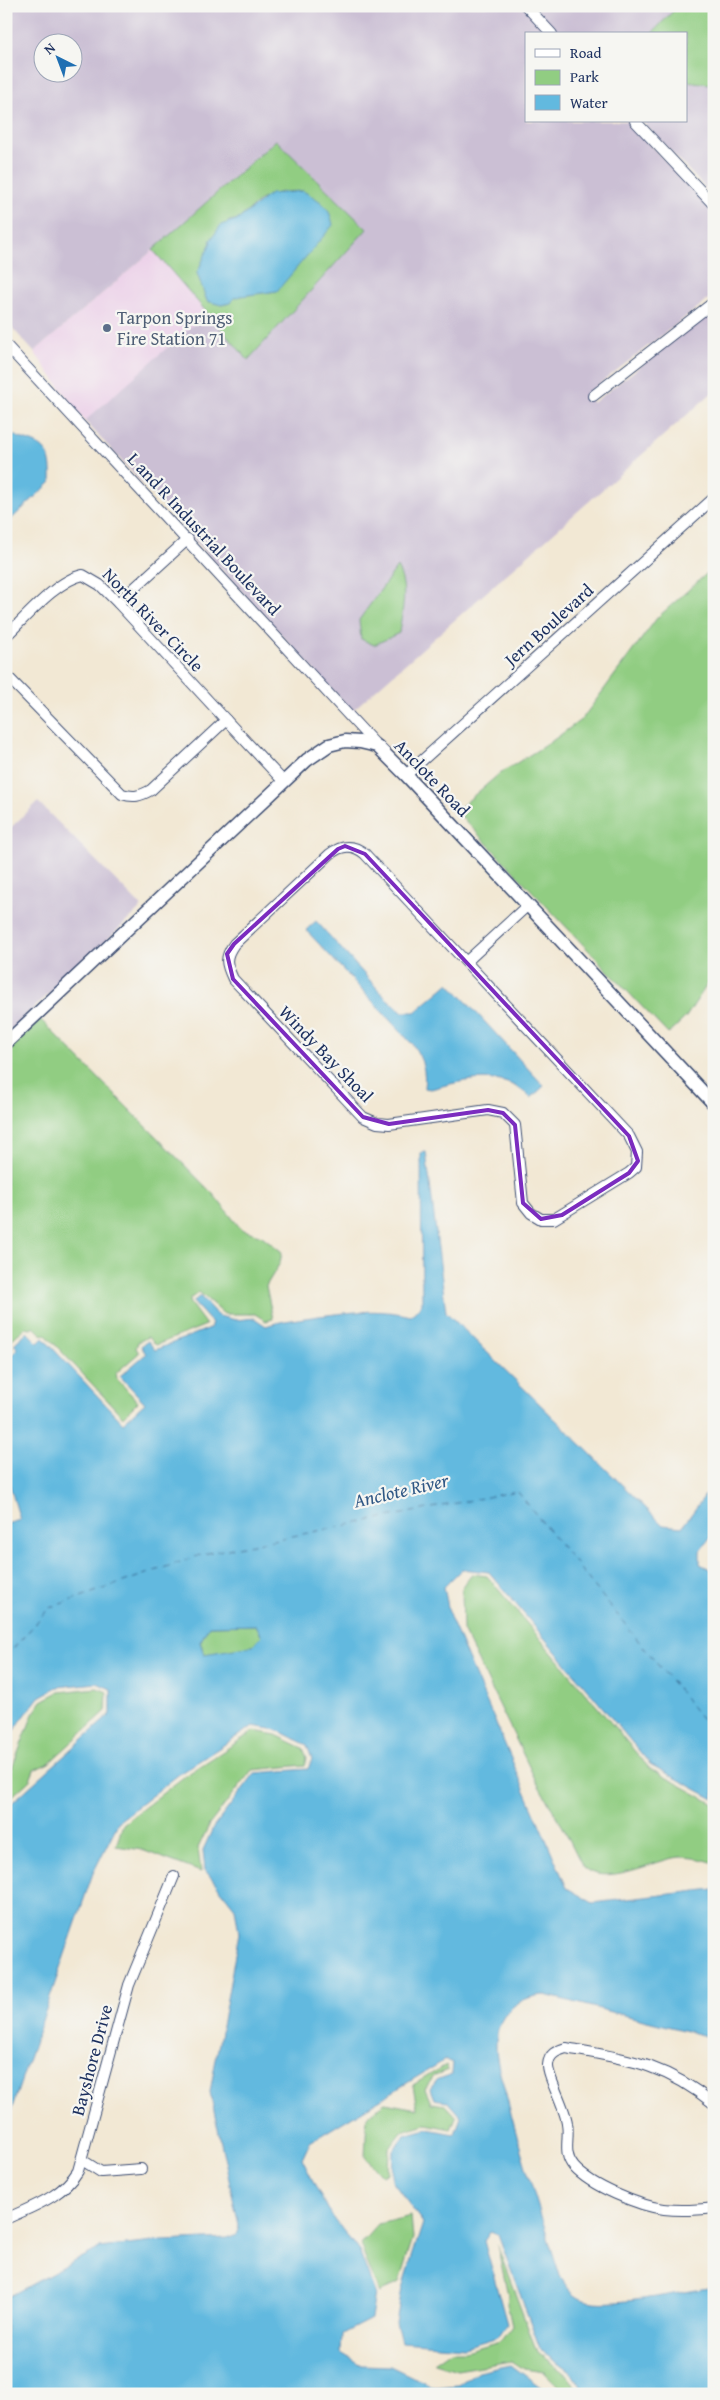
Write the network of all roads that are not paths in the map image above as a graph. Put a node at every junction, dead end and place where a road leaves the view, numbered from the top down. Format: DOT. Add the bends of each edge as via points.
graph roads {
  1 [pos="526,6"];
  2 [pos="550,32"];
  3 [pos="636,122"];
  4 [pos="714,205"];
  5 [pos="714,302"];
  6 [pos="6,345"];
  7 [pos="593,396"];
  8 [pos="714,498"];
  9 [pos="188,539"];
  10 [pos="118,603"];
  11 [pos="6,636"];
  12 [pos="6,675"];
  13 [pos="226,720"];
  14 [pos="377,746"];
  15 [pos="406,775"];
  16 [pos="284,782"];
  17 [pos="528,905"];
  18 [pos="466,962"];
  19 [pos="6,1044"];
  20 [pos="714,1104"];
  21 [pos="174,1876"];
  22 [pos="714,2104"];
  23 [pos="82,2160"];
  24 [pos="141,2169"];
  25 [pos="714,2208"];
  26 [pos="6,2220"];
  1 -- 2 [label="street"];
  3 -- 4 [label="street"];
  5 -- 7 [label="street"];
  6 -- 9 [label="street, L and R Industrial Boulevard"];
  8 -- 15 [label="street, Jern Boulevard"];
  9 -- 10 [label="street"];
  9 -- 14 [label="street, L and R Industrial Boulevard"];
  10 -- 11 [label="street, North River Circle" via="91,578 73,576"];
  10 -- 13 [label="street, North River Circle"];
  12 -- 13 [label="street" via="113,786 132,797 152,790"];
  13 -- 16 [label="street, North River Circle"];
  14 -- 15 [label="street, Anclote Road"];
  14 -- 16 [label="street, Anclote Road" via="345,740 329,745"];
  15 -- 17 [label="street, Anclote Road"];
  16 -- 19 [label="street, Anclote Road"];
  17 -- 18 [label="street"];
  17 -- 20 [label="street, Anclote Road"];
  18 -- 18 [label="street, Windy Bay Shoal" via="365,854 345,846 330,854 227,954 233,979 363,1117 389,1124 488,1110 502,1113 511,1120 515,1125 523,1203 531,1214 541,1219 554,1219 629,1173 636,1167 638,1152 629,1136"];
  21 -- 23 [label="street, Bayshore Drive" via="129,1985"];
  22 -- 25 [label="street" via="689,2084 651,2065 566,2048 556,2050 550,2057 550,2077 563,2105 568,2125 567,2154 574,2167 590,2180 661,2209"];
  23 -- 24 [label="street" via="101,2172"];
  23 -- 26 [label="street, Bayshore Drive" via="71,2183 61,2192"];
}
